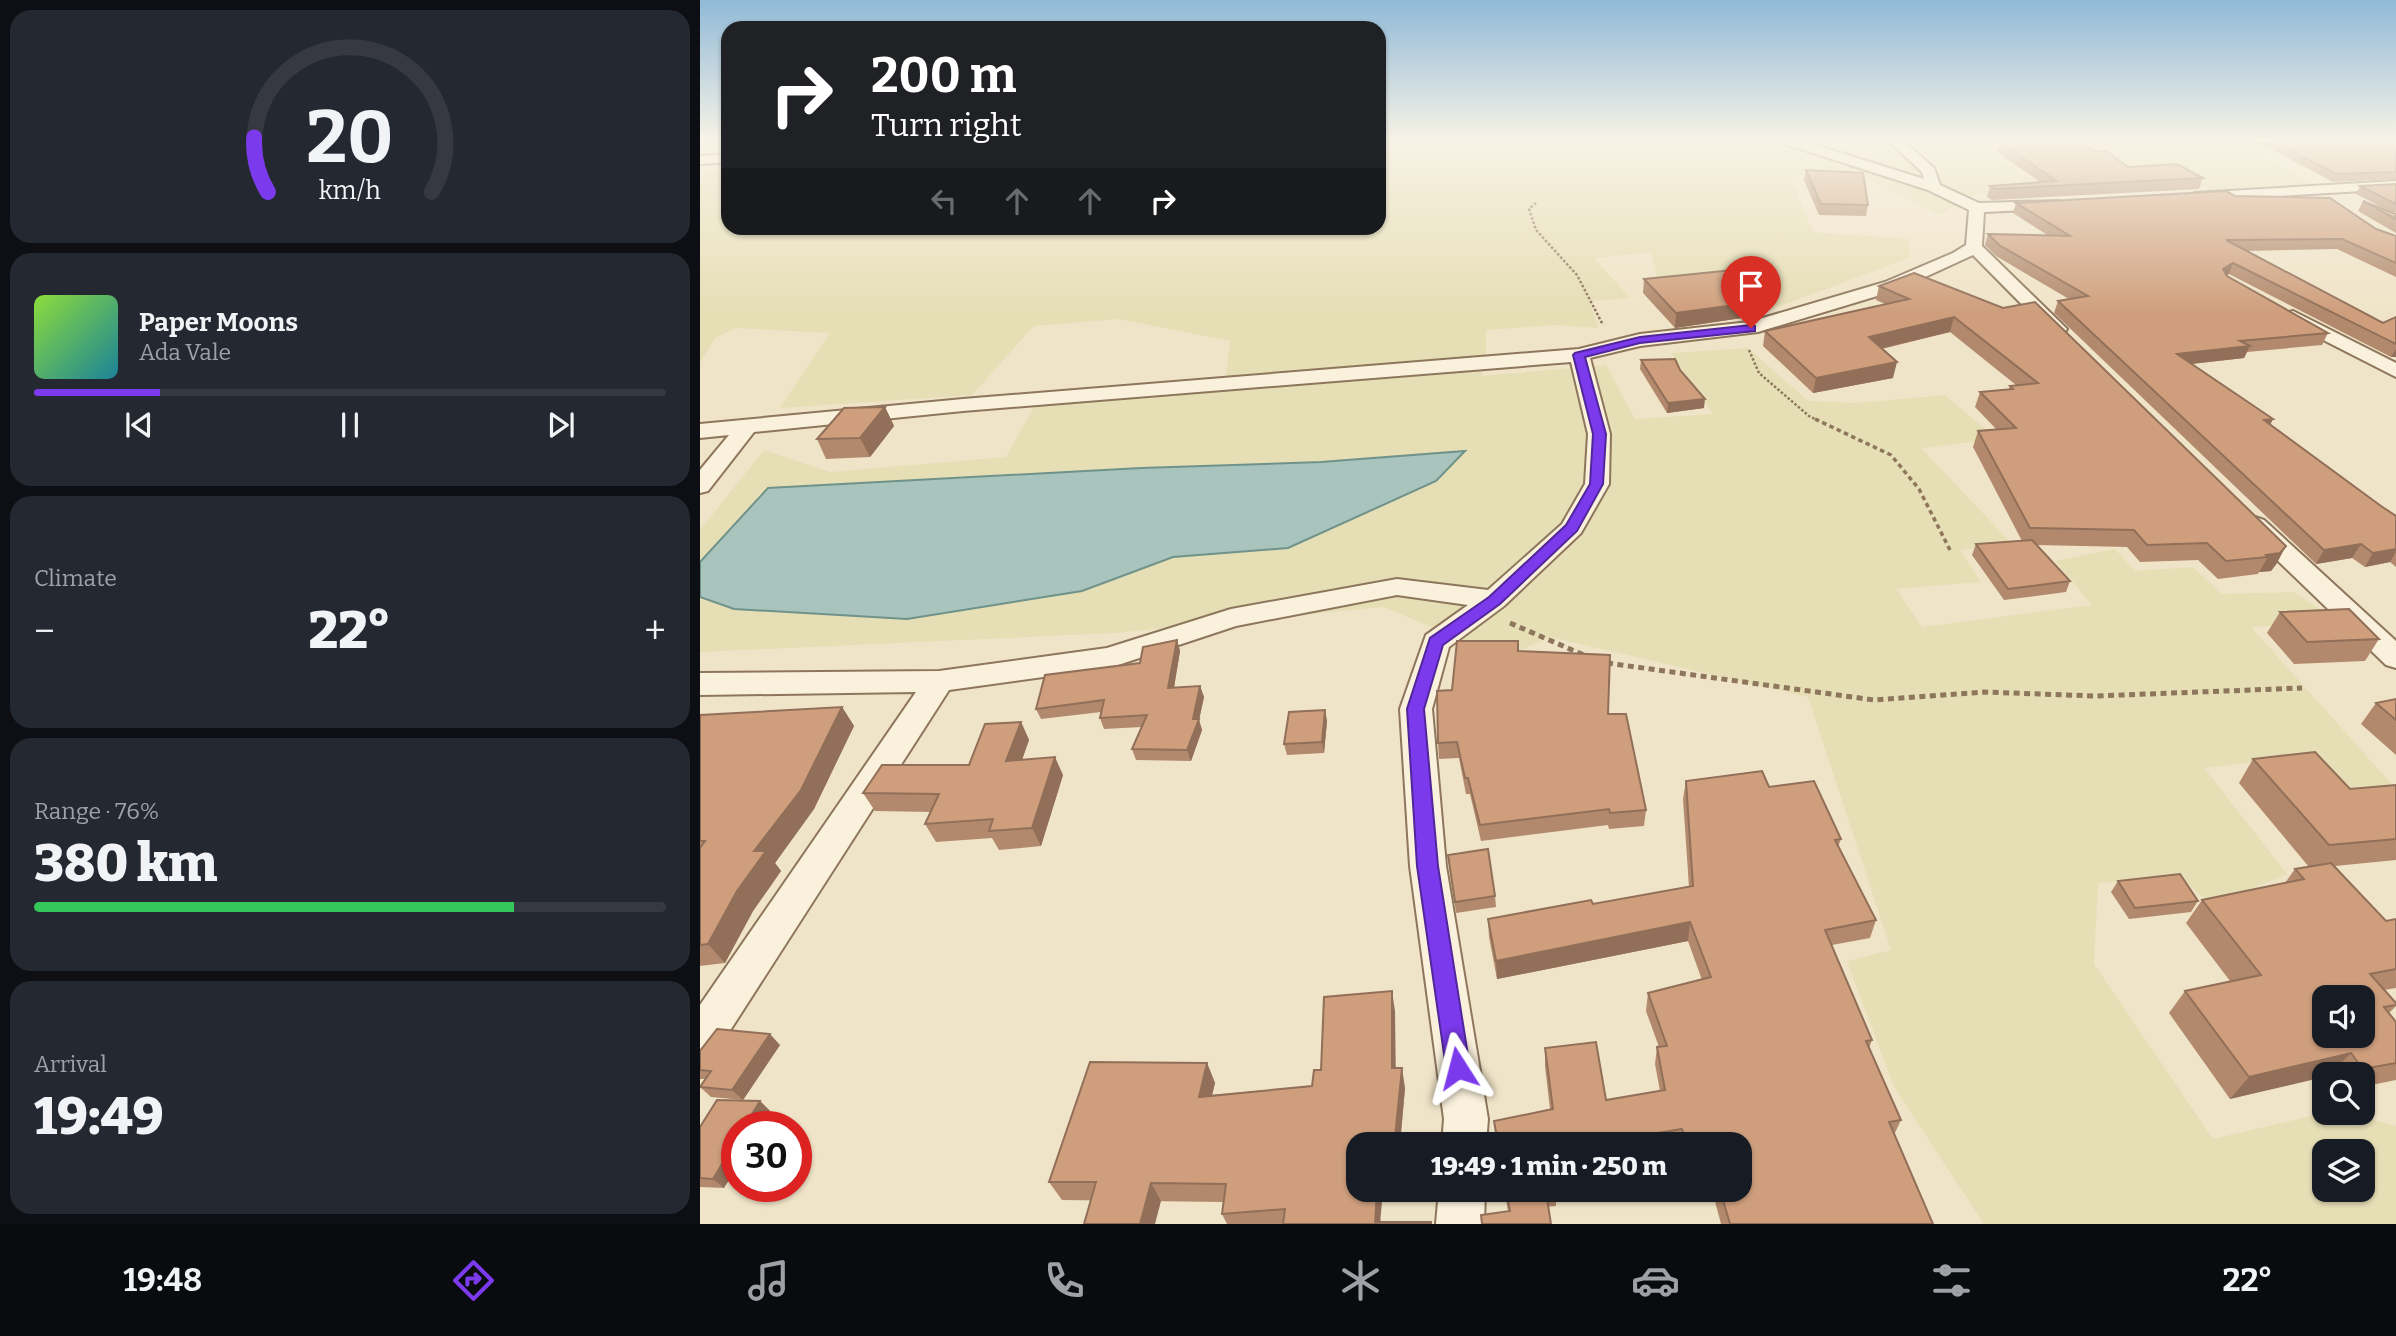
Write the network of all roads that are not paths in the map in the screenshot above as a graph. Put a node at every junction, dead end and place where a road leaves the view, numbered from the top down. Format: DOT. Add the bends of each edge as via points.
graph roads {
  1 [pos="1956,198"];
  2 [pos="2323,198"];
  3 [pos="2069,204"];
  4 [pos="1977,208"];
  5 [pos="2342,208"];
  6 [pos="1974,247"];
  7 [pos="2278,308"];
  8 [pos="2075,348"];
  9 [pos="1579,355"];
  10 [pos="2396,371"];
  11 [pos="747,427"];
  12 [pos="700,431"];
  13 [pos="700,486"];
  14 [pos="2242,513"];
  15 [pos="1487,605"];
  16 [pos="2396,658"];
  17 [pos="939,681"];
  18 [pos="700,684"];
  19 [pos="700,1040"];
  20 [pos="1465,1132"];
  21 [pos="1461,1202"];
  22 [pos="1460,1224"];
  1 -- 4 [label="street"];
  2 -- 5 [label="street"];
  3 -- 4 [label="street"];
  4 -- 6 [label="street"];
  6 -- 8 [label="street"];
  6 -- 9 [label="street" via="1891,286 1740,330 1640,340"];
  7 -- 10 [label="street"];
  9 -- 11 [label="street"];
  9 -- 15 [label="street" via="1599,434 1597,484 1572,528"];
  11 -- 12 [label="street"];
  11 -- 13 [label="street"];
  14 -- 16 [label="street"];
  15 -- 17 [label="street" via="1396,587 1231,618 1109,658"];
  15 -- 20 [label="street" via="1436,642 1416,709 1428,866"];
  17 -- 18 [label="street"];
  17 -- 19 [label="street"];
  21 -- 22 [label="street"];
}
